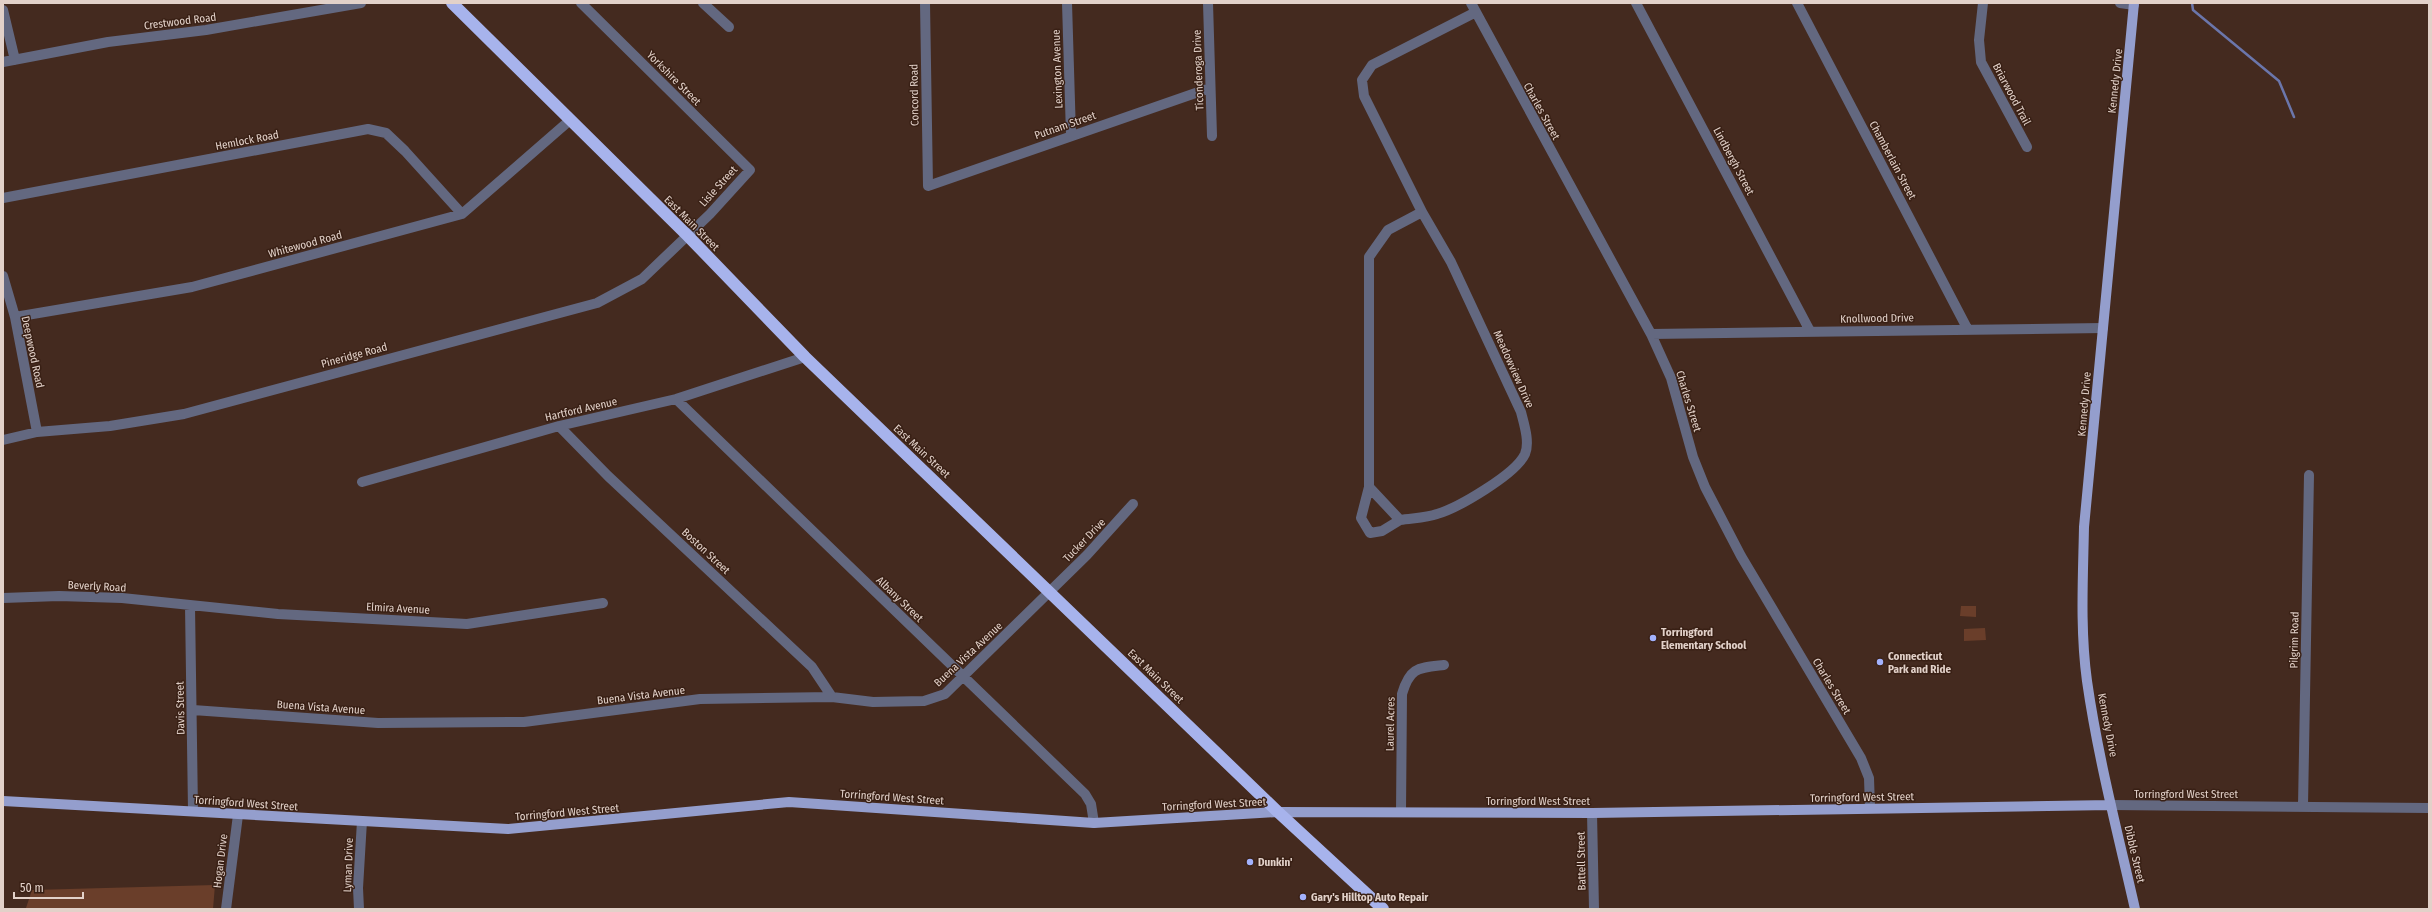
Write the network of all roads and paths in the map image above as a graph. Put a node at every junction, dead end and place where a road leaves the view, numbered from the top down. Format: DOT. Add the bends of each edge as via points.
graph roads {
  1 [pos="361,3"];
  2 [pos="452,3"];
  3 [pos="581,3"];
  4 [pos="703,3"];
  5 [pos="925,3"];
  6 [pos="1067,3"];
  7 [pos="1208,3"];
  8 [pos="1471,3"];
  9 [pos="1636,3"];
  10 [pos="1797,3"];
  11 [pos="1983,3"];
  12 [pos="2120,3"];
  13 [pos="2134,4"];
  14 [pos="3,10"];
  15 [pos="1476,12"];
  16 [pos="729,27"];
  17 [pos="15,60"];
  18 [pos="3,62"];
  19 [pos="1210,88"];
  20 [pos="569,121"];
  21 [pos="1071,135"];
  22 [pos="1212,136"];
  23 [pos="2027,147"];
  24 [pos="750,170"];
  25 [pos="928,186"];
  26 [pos="3,198"];
  27 [pos="1422,212"];
  28 [pos="462,214"];
  29 [pos="688,236"];
  30 [pos="3,276"];
  31 [pos="14,317"];
  32 [pos="1967,328"];
  33 [pos="2103,328"];
  34 [pos="1810,331"];
  35 [pos="1651,334"];
  36 [pos="806,358"];
  37 [pos="676,398"];
  38 [pos="559,426"];
  39 [pos="37,432"];
  40 [pos="3,440"];
  41 [pos="2309,475"];
  42 [pos="362,482"];
  43 [pos="1368,487"];
  44 [pos="1133,504"];
  45 [pos="1400,520"];
  46 [pos="1050,591"];
  47 [pos="3,598"];
  48 [pos="603,602"];
  49 [pos="190,606"];
  50 [pos="1444,665"];
  51 [pos="962,676"];
  52 [pos="832,697"];
  53 [pos="193,710"];
  54 [pos="3,801"];
  55 [pos="2111,806"];
  56 [pos="2303,806"];
  57 [pos="1870,808"];
  58 [pos="2429,808"];
  59 [pos="193,811"];
  60 [pos="1278,812"];
  61 [pos="1401,812"];
  62 [pos="1592,813"];
  63 [pos="238,815"];
  64 [pos="362,821"];
  65 [pos="1094,823"];
  66 [pos="226,909"];
  67 [pos="359,909"];
  68 [pos="1383,909"];
  69 [pos="1594,909"];
  70 [pos="2135,909"];
  1 -- 17 [label="street, Crestwood Road" via="206,30 108,42"];
  2 -- 20 [label="highway, East Main Street"];
  3 -- 24 [label="street, Yorkshire Street"];
  4 -- 16 [label="street"];
  5 -- 25 [label="street, Concord Road"];
  6 -- 21 [label="street, Lexington Avenue"];
  7 -- 19 [label="street, Ticonderoga Drive"];
  8 -- 15 [label="street, Charles Street"];
  9 -- 34 [label="street, Lindbergh Street"];
  10 -- 32 [label="street, Chamberlain Street"];
  11 -- 23 [label="street, Briarwood Trail" via="1979,40 1981,62"];
  12 -- 13 [label="street"];
  13 -- 33 [label="main road, Kennedy Drive"];
  14 -- 17 [label="street"];
  15 -- 27 [label="street, Meadowview Drive" via="1372,65 1362,80 1364,96"];
  15 -- 35 [label="street, Charles Street"];
  17 -- 18 [label="street, Crestwood Road"];
  19 -- 21 [label="street, Putnam Street"];
  19 -- 22 [label="street, Ticonderoga Drive"];
  20 -- 28 [label="street, Whitewood Road"];
  20 -- 29 [label="highway, East Main Street"];
  21 -- 25 [label="street, Putnam Street"];
  24 -- 29 [label="street, Lisle Street"];
  26 -- 28 [label="street, Hemlock Road" via="368,129 386,133"];
  27 -- 43 [label="street, Meadowview Drive" via="1388,230 1369,257"];
  27 -- 45 [label="street, Meadowview Drive" via="1451,262 1521,412 1526,434 1525,454 1513,468 1463,504 1435,515"];
  28 -- 31 [label="street, Whitewood Road" via="192,287"];
  29 -- 36 [label="highway, East Main Street"];
  29 -- 39 [label="street, Pineridge Road" via="642,279 597,303 184,414 110,426"];
  30 -- 31 [label="street, Deepwood Road"];
  31 -- 39 [label="street, Deepwood Road"];
  32 -- 33 [label="street, Knollwood Drive"];
  32 -- 34 [label="street, Knollwood Drive"];
  33 -- 55 [label="main road, Kennedy Drive" via="2084,527 2082,604 2087,680"];
  34 -- 35 [label="street, Knollwood Drive"];
  35 -- 57 [label="street, Charles Street" via="1671,378 1704,487 1741,556 1861,758 1869,778"];
  36 -- 37 [label="street, Hartford Avenue"];
  36 -- 46 [label="highway, East Main Street"];
  37 -- 38 [label="street, Hartford Avenue"];
  37 -- 51 [label="street, Albany Street"];
  38 -- 42 [label="street, Hartford Avenue"];
  38 -- 52 [label="street, Boston Street" via="608,476 812,667"];
  39 -- 40 [label="street, Pineridge Road"];
  41 -- 56 [label="street, Pilgrim Road"];
  43 -- 45 [label="street"];
  43 -- 45 [label="street, Meadowview Drive" via="1361,518 1370,533 1382,532"];
  44 -- 46 [label="street, Tucker Drive"];
  46 -- 51 [label="street, Buena Vista Avenue"];
  46 -- 60 [label="highway, East Main Street"];
  47 -- 49 [label="street, Beverly Road" via="122,598"];
  48 -- 49 [label="street, Elmira Avenue" via="467,624 278,614"];
  49 -- 53 [label="street, Davis Street"];
  50 -- 61 [label="street, Laurel Acres" via="1418,668 1406,679 1402,694"];
  51 -- 52 [label="street, Buena Vista Avenue" via="945,694 924,701 873,702"];
  51 -- 65 [label="street, Albany Street" via="1085,794 1091,804"];
  52 -- 53 [label="street, Buena Vista Avenue" via="700,699 524,722 378,723"];
  53 -- 59 [label="street, Davis Street"];
  54 -- 59 [label="main road, Torringford West Street"];
  55 -- 56 [label="street, Torringford West Street"];
  55 -- 57 [label="main road, Torringford West Street"];
  55 -- 70 [label="main road, Dibble Street"];
  56 -- 58 [label="street, Torringford West Street"];
  57 -- 62 [label="main road, Torringford West Street"];
  59 -- 63 [label="main road, Torringford West Street"];
  60 -- 61 [label="main road, Torringford West Street"];
  60 -- 65 [label="main road, Torringford West Street"];
  60 -- 68 [label="highway, East Main Street"];
  61 -- 62 [label="main road, Torringford West Street"];
  62 -- 69 [label="street, Battell Street"];
  63 -- 64 [label="main road, Torringford West Street"];
  63 -- 66 [label="street, Hogan Drive"];
  64 -- 65 [label="main road, Torringford West Street" via="508,830 789,802"];
  64 -- 67 [label="street, Lyman Drive"];
}
